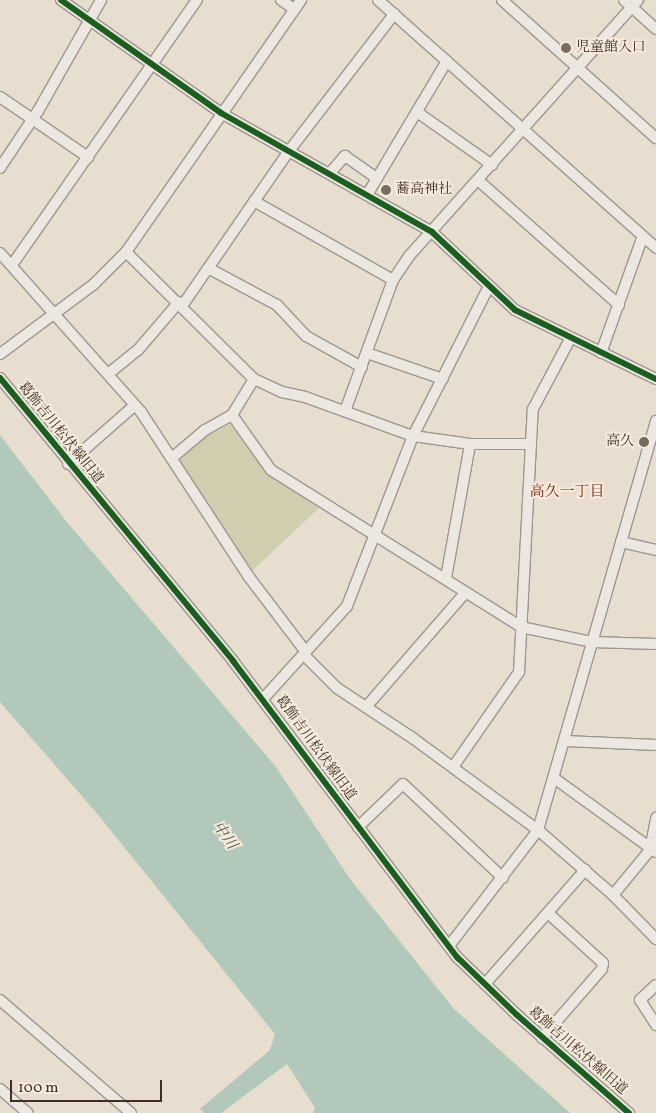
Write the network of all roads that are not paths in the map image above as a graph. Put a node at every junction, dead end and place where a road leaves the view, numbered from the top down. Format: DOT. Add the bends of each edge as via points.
graph roads {
  1 [pos="61,0"];
  2 [pos="101,0"];
  3 [pos="197,0"];
  4 [pos="281,0"];
  5 [pos="301,0"];
  6 [pos="378,0"];
  7 [pos="502,0"];
  8 [pos="624,0"];
  9 [pos="635,4"];
  10 [pos="294,9"];
  11 [pos="394,14"];
  12 [pos="88,19"];
  13 [pos="656,29"];
  14 [pos="447,61"];
  15 [pos="152,65"];
  16 [pos="578,68"];
  17 [pos="0,97"];
  18 [pos="417,112"];
  19 [pos="221,113"];
  20 [pos="33,119"];
  21 [pos="523,129"];
  22 [pos="656,138"];
  23 [pos="289,151"];
  24 [pos="88,157"];
  25 [pos="492,165"];
  26 [pos="0,168"];
  27 [pos="330,173"];
  28 [pos="377,178"];
  29 [pos="478,181"];
  30 [pos="367,195"];
  31 [pos="254,201"];
  32 [pos="432,232"];
  33 [pos="643,236"];
  34 [pos="656,248"];
  35 [pos="0,252"];
  36 [pos="126,252"];
  37 [pos="12,265"];
  38 [pos="208,268"];
  39 [pos="393,280"];
  40 [pos="490,286"];
  41 [pos="181,304"];
  42 [pos="619,305"];
  43 [pos="55,314"];
  44 [pos="570,339"];
  45 [pos="367,353"];
  46 [pos="601,353"];
  47 [pos="0,354"];
  48 [pos="362,367"];
  49 [pos="108,374"];
  50 [pos="0,378"];
  51 [pos="254,379"];
  52 [pos="443,379"];
  53 [pos="656,379"];
  54 [pos="134,404"];
  55 [pos="345,411"];
  56 [pos="232,415"];
  57 [pos="656,421"];
  58 [pos="413,436"];
  59 [pos="470,444"];
  60 [pos="530,444"];
  61 [pos="173,457"];
  62 [pos="68,464"];
  63 [pos="375,533"];
  64 [pos="621,542"];
  65 [pos="656,550"];
  66 [pos="446,578"];
  67 [pos="466,592"];
  68 [pos="521,627"];
  69 [pos="592,642"];
  70 [pos="656,644"];
  71 [pos="305,653"];
  72 [pos="263,699"];
  73 [pos="366,707"];
  74 [pos="565,741"];
  75 [pos="656,745"];
  76 [pos="453,766"];
  77 [pos="554,778"];
  78 [pos="656,818"];
  79 [pos="358,827"];
  80 [pos="538,830"];
  81 [pos="653,851"];
  82 [pos="585,870"];
  83 [pos="503,878"];
  84 [pos="613,895"];
  85 [pos="548,913"];
  86 [pos="656,939"];
  87 [pos="449,946"];
  88 [pos="485,984"];
  89 [pos="656,984"];
  90 [pos="0,1000"];
  91 [pos="656,1025"];
  92 [pos="542,1038"];
  93 [pos="0,1089"];
  94 [pos="28,1113"];
  95 [pos="131,1113"];
  96 [pos="629,1113"];
  1 -- 12 [label="street"];
  2 -- 12 [label="street"];
  3 -- 15 [label="street"];
  4 -- 10 [label="street"];
  5 -- 10 [label="street"];
  6 -- 11 [label="street"];
  7 -- 16 [label="street"];
  8 -- 9 [label="street"];
  9 -- 13 [label="street"];
  9 -- 16 [label="street"];
  10 -- 19 [label="street"];
  11 -- 14 [label="street"];
  11 -- 23 [label="street"];
  12 -- 15 [label="street"];
  12 -- 20 [label="street"];
  14 -- 18 [label="street"];
  14 -- 21 [label="street"];
  15 -- 19 [label="street"];
  15 -- 24 [label="street"];
  16 -- 21 [label="street"];
  16 -- 22 [label="street"];
  17 -- 20 [label="street"];
  18 -- 25 [label="street"];
  18 -- 28 [label="street"];
  19 -- 23 [label="street"];
  19 -- 36 [label="street"];
  20 -- 24 [label="street"];
  20 -- 26 [label="street"];
  21 -- 25 [label="street"];
  21 -- 33 [label="street"];
  23 -- 27 [label="street"];
  23 -- 31 [label="street"];
  24 -- 37 [label="street"];
  25 -- 29 [label="street"];
  27 -- 28 [label="street" via="344,156"];
  27 -- 30 [label="street"];
  28 -- 30 [label="street"];
  29 -- 32 [label="street"];
  29 -- 42 [label="street"];
  30 -- 32 [label="street"];
  31 -- 38 [label="street"];
  31 -- 39 [label="street"];
  32 -- 39 [label="street"];
  32 -- 40 [label="street"];
  33 -- 34 [label="street"];
  33 -- 42 [label="street"];
  35 -- 37 [label="street"];
  36 -- 41 [label="street"];
  36 -- 43 [label="street" via="93,285"];
  37 -- 43 [label="street"];
  38 -- 41 [label="street"];
  38 -- 48 [label="street" via="277,305 306,336"];
  39 -- 45 [label="street"];
  40 -- 44 [label="street" via="515,310"];
  40 -- 52 [label="street"];
  41 -- 49 [label="street" via="138,350"];
  41 -- 51 [label="street"];
  42 -- 46 [label="street"];
  43 -- 47 [label="street"];
  43 -- 49 [label="street"];
  44 -- 46 [label="street"];
  44 -- 60 [label="street" via="533,409"];
  45 -- 48 [label="street"];
  45 -- 52 [label="street"];
  46 -- 53 [label="street"];
  48 -- 55 [label="street"];
  49 -- 54 [label="street"];
  50 -- 62 [label="street, 葛飾吉川松伏線旧道"];
  51 -- 55 [label="street" via="282,392"];
  51 -- 56 [label="street"];
  52 -- 58 [label="street"];
  54 -- 61 [label="street"];
  54 -- 62 [label="street"];
  55 -- 58 [label="street"];
  56 -- 61 [label="street" via="205,430"];
  56 -- 63 [label="street" via="271,470"];
  57 -- 64 [label="street"];
  58 -- 59 [label="street"];
  58 -- 63 [label="street"];
  59 -- 60 [label="street"];
  59 -- 66 [label="street"];
  60 -- 68 [label="street"];
  61 -- 71 [label="street" via="250,577"];
  62 -- 72 [label="street, 葛飾吉川松伏線旧道"];
  63 -- 66 [label="street"];
  63 -- 71 [label="street" via="347,606"];
  64 -- 65 [label="street"];
  64 -- 69 [label="street"];
  66 -- 67 [label="street"];
  67 -- 68 [label="street"];
  67 -- 73 [label="street"];
  68 -- 69 [label="street"];
  68 -- 76 [label="street" via="519,672"];
  69 -- 70 [label="street"];
  69 -- 74 [label="street"];
  71 -- 72 [label="street"];
  71 -- 73 [label="street" via="337,688"];
  72 -- 79 [label="street, 葛飾吉川松伏線旧道"];
  73 -- 76 [label="street"];
  74 -- 75 [label="street"];
  74 -- 77 [label="street"];
  76 -- 80 [label="street"];
  77 -- 80 [label="street"];
  77 -- 81 [label="street"];
  78 -- 81 [label="street"];
  79 -- 83 [label="street" via="403,784"];
  79 -- 87 [label="street, 葛飾吉川松伏線旧道"];
  80 -- 82 [label="street"];
  80 -- 83 [label="street"];
  81 -- 84 [label="street"];
  82 -- 84 [label="street"];
  82 -- 85 [label="street"];
  83 -- 87 [label="street"];
  84 -- 86 [label="street"];
  85 -- 88 [label="street"];
  85 -- 92 [label="street" via="603,963 602,969"];
  87 -- 88 [label="street, 葛飾吉川松伏線旧道"];
  88 -- 92 [label="street, 葛飾吉川松伏線旧道"];
  89 -- 91 [label="street" via="640,1000"];
  90 -- 95 [label="street"];
  92 -- 96 [label="street, 葛飾吉川松伏線旧道"];
  93 -- 94 [label="street"];
}
